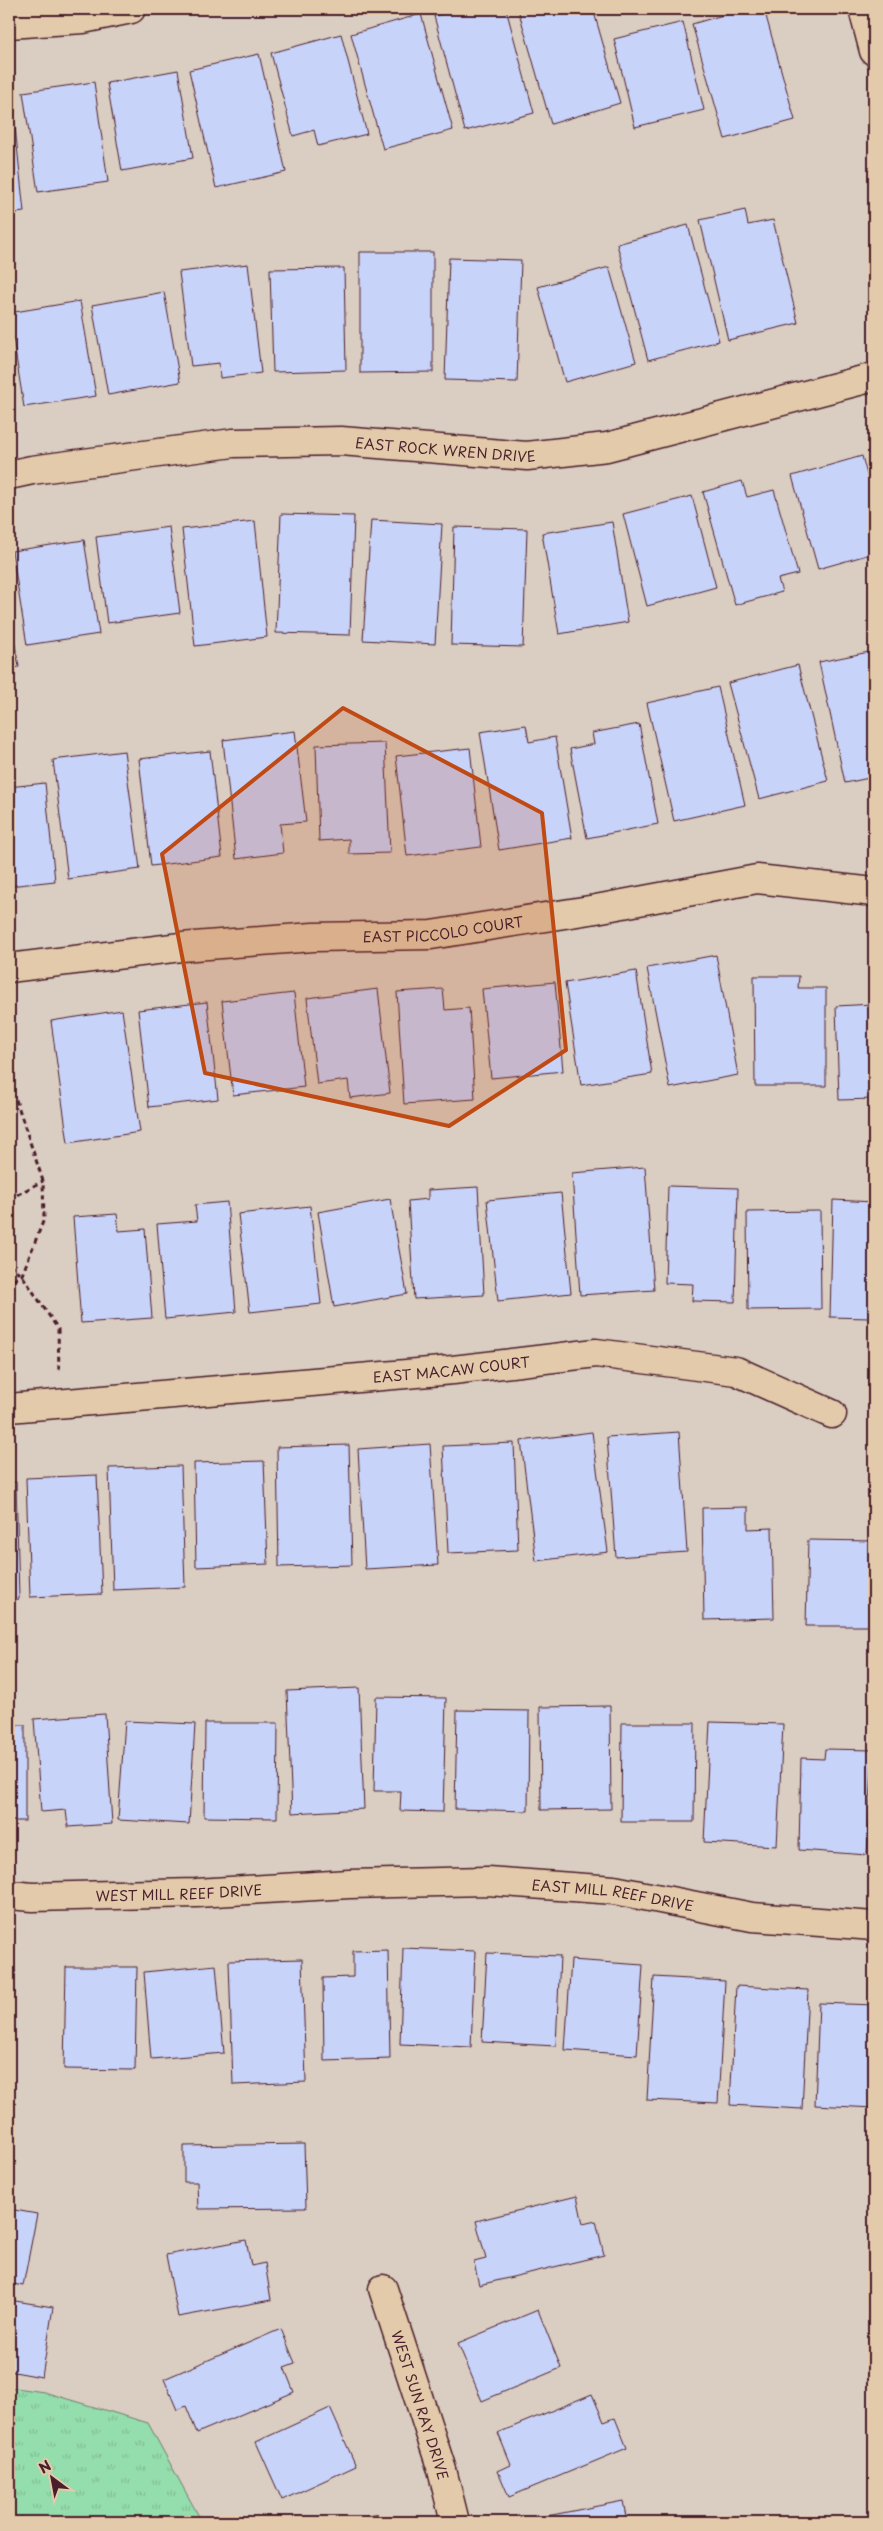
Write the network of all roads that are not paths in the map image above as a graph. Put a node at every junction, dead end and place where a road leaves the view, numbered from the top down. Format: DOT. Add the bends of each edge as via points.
graph roads {
  1 [pos="131,9"];
  2 [pos="863,9"];
  3 [pos="9,24"];
  4 [pos="874,52"];
  5 [pos="874,377"];
  6 [pos="9,475"];
  7 [pos="874,892"];
  8 [pos="9,968"];
  9 [pos="9,1408"];
  10 [pos="832,1414"];
  11 [pos="350,1884"];
  12 [pos="9,1895"];
  13 [pos="874,1926"];
  14 [pos="383,2289"];
  15 [pos="455,2522"];
  1 -- 3 [label="street" via="83,20"];
  2 -- 4 [label="street"];
  5 -- 6 [label="street, EAST ROCK WREN DRIVE" via="607,447 528,456 341,441 233,443"];
  7 -- 8 [label="street, EAST PICCOLO COURT" via="757,879 431,935 313,937 180,947"];
  9 -- 10 [label="street, EAST MACAW COURT" via="454,1370 596,1354 736,1372"];
  11 -- 12 [label="street, WEST MILL REEF DRIVE" via="196,1893"];
  11 -- 13 [label="street, EAST MILL REEF DRIVE" via="488,1882 614,1890 752,1916"];
  14 -- 15 [label="street, WEST SUN RAY DRIVE" via="442,2470"];
}
